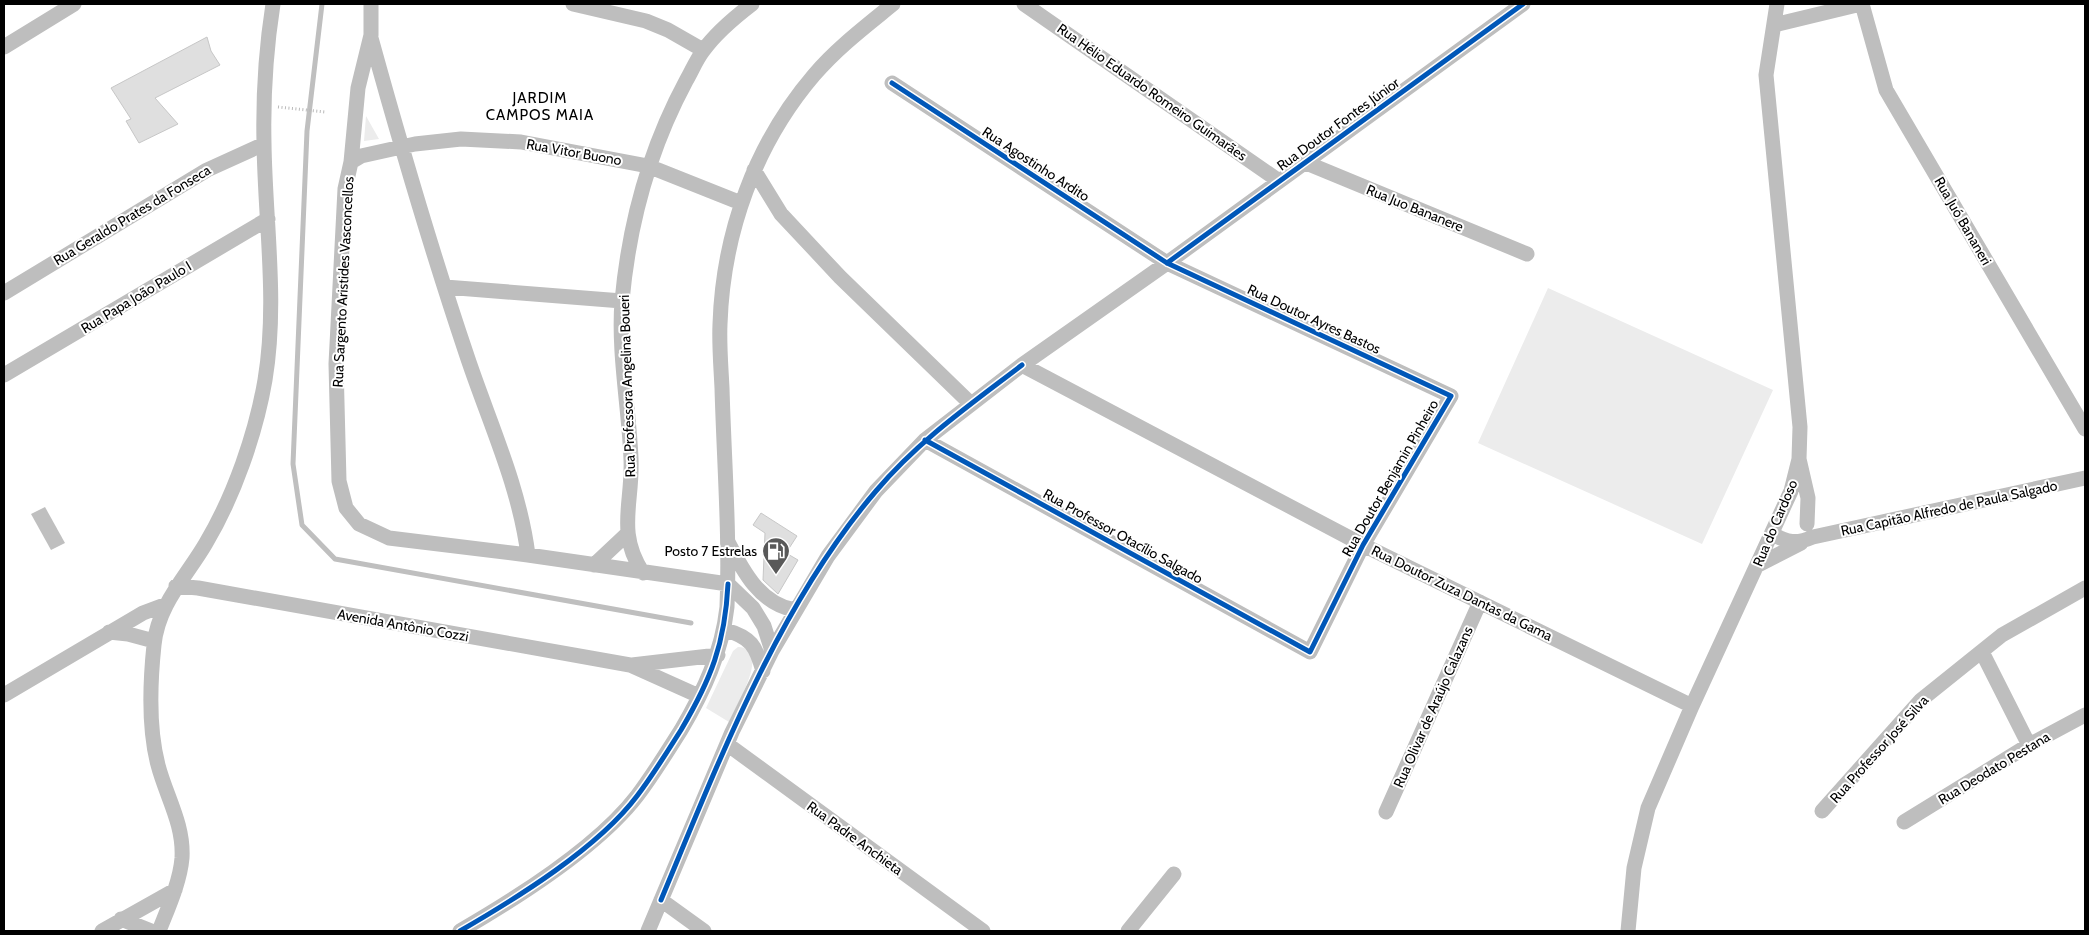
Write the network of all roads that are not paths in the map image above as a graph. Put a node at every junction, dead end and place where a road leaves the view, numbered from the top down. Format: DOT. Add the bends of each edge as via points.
graph roads {
  1 [pos="74,4"];
  2 [pos="273,4"];
  3 [pos="371,4"];
  4 [pos="573,4"];
  5 [pos="752,4"];
  6 [pos="893,4"];
  7 [pos="1024,4"];
  8 [pos="1523,4"];
  9 [pos="1777,4"];
  10 [pos="1861,4"];
  11 [pos="1774,25"];
  12 [pos="370,35"];
  13 [pos="4,47"];
  14 [pos="703,50"];
  15 [pos="892,83"];
  16 [pos="264,144"];
  17 [pos="401,146"];
  18 [pos="351,162"];
  19 [pos="1304,162"];
  20 [pos="648,166"];
  21 [pos="754,170"];
  22 [pos="1280,180"];
  23 [pos="741,202"];
  24 [pos="268,219"];
  25 [pos="1526,254"];
  26 [pos="1167,263"];
  27 [pos="445,287"];
  28 [pos="4,292"];
  29 [pos="622,302"];
  30 [pos="1022,366"];
  31 [pos="4,375"];
  32 [pos="1451,396"];
  33 [pos="971,404"];
  34 [pos="2085,429"];
  35 [pos="925,440"];
  36 [pos="1799,459"];
  37 [pos="2085,478"];
  38 [pos="1782,513"];
  39 [pos="627,534"];
  40 [pos="1773,534"];
  41 [pos="1807,535"];
  42 [pos="726,538"];
  43 [pos="1362,545"];
  44 [pos="528,555"];
  45 [pos="594,565"];
  46 [pos="1758,565"];
  47 [pos="643,573"];
  48 [pos="728,584"];
  49 [pos="176,586"];
  50 [pos="2085,588"];
  51 [pos="1480,602"];
  52 [pos="167,604"];
  53 [pos="796,610"];
  54 [pos="724,630"];
  55 [pos="109,632"];
  56 [pos="154,641"];
  57 [pos="772,651"];
  58 [pos="1310,652"];
  59 [pos="1982,652"];
  60 [pos="718,654"];
  61 [pos="630,665"];
  62 [pos="763,671"];
  63 [pos="4,695"];
  64 [pos="699,696"];
  65 [pos="1692,706"];
  66 [pos="2085,715"];
  67 [pos="730,738"];
  68 [pos="2029,745"];
  69 [pos="1822,811"];
  70 [pos="1386,812"];
  71 [pos="1904,822"];
  72 [pos="1174,874"];
  73 [pos="175,890"];
  74 [pos="661,900"];
  75 [pos="121,919"];
  76 [pos="102,931"];
  77 [pos="151,931"];
  78 [pos="160,931"];
  79 [pos="460,931"];
  80 [pos="648,931"];
  81 [pos="704,931"];
  82 [pos="983,931"];
  83 [pos="1128,931"];
  84 [pos="1628,931"];
  1 -- 13 [label="street"];
  2 -- 16 [label="street"];
  3 -- 12 [label="street, Rua Sargento Aristides Vasconcellos"];
  4 -- 14 [label="street" via="646,21"];
  5 -- 14 [label="street, Rua Professora Angelina Boueri"];
  6 -- 21 [label="street" via="814,74 784,115"];
  7 -- 22 [label="street, Rua Hélio Eduardo Romeiro Guimarães"];
  8 -- 19 [label="street, Rua Doutor Fontes Júnior"];
  9 -- 11 [label="street, Rua do Cardoso"];
  10 -- 11 [label="street"];
  10 -- 34 [label="street, Rua Juó Bananeri" via="1886,90"];
  11 -- 36 [label="street, Rua do Cardoso" via="1766,75 1800,427"];
  12 -- 17 [label="street, Rua Sargento Aristides Vasconcellos"];
  12 -- 18 [label="street, Rua Sargento Aristides Vasconcellos" via="358,88"];
  14 -- 20 [label="street, Rua Professora Angelina Boueri" via="669,113"];
  15 -- 26 [label="street, Rua Agostinho Ardito"];
  16 -- 24 [label="street"];
  16 -- 28 [label="street, Rua Geraldo Prates da Fonseca" via="207,170"];
  17 -- 18 [label="street, Rua Sargento Aristides Vasconcellos" via="361,156"];
  17 -- 20 [label="street, Rua Vitor Buono" via="461,139 521,142"];
  17 -- 27 [label="street, Rua Sargento Aristides Vasconcellos"];
  18 -- 44 [label="street, Rua Sargento Aristides Vasconcellos" via="345,189 336,364 340,481 346,508 359,524 389,538"];
  19 -- 22 [label="street, Rua Doutor Fontes Júnior"];
  19 -- 25 [label="street, Rua Juo Bananere"];
  20 -- 23 [label="street, Rua Vitor Buono"];
  20 -- 29 [label="street, Rua Professora Angelina Boueri"];
  21 -- 23 [label="street"];
  21 -- 33 [label="street" via="781,214 840,277"];
  22 -- 26 [label="street, Rua Doutor Fontes Júnior"];
  23 -- 42 [label="street" via="726,269 720,324"];
  24 -- 31 [label="street, Rua Papa João Paulo I"];
  24 -- 49 [label="street" via="271,294 265,381 250,440 223,510 206,544"];
  26 -- 30 [label="street, Rua Doutor Fontes Júnior"];
  26 -- 32 [label="street, Rua Doutor Ayres Bastos"];
  27 -- 29 [label="street"];
  27 -- 44 [label="street, Rua Sargento Aristides Vasconcellos" via="515,491 525,527"];
  29 -- 39 [label="street, Rua Professora Angelina Boueri" via="631,462"];
  30 -- 33 [label="street, Rua Doutor Fontes Júnior"];
  30 -- 43 [label="street, Rua Doutor Zuza Dantas da Gama"];
  32 -- 43 [label="street, Rua Doutor Benjamin Pinheiro"];
  33 -- 35 [label="street, Rua Doutor Fontes Júnior"];
  35 -- 53 [label="street, Rua Doutor Fontes Júnior" via="876,491 828,556"];
  35 -- 58 [label="street, Rua Professor Otacílio Salgado"];
  36 -- 38 [label="street, Rua do Cardoso"];
  36 -- 41 [label="street" via="1808,498"];
  37 -- 41 [label="street, Rua Capitão Alfredo de Paula Salgado"];
  38 -- 40 [label="street, Rua do Cardoso"];
  38 -- 41 [label="street" via="1800,518"];
  39 -- 45 [label="street"];
  39 -- 47 [label="street, Rua Professora Angelina Boueri"];
  40 -- 41 [label="street, Rua Capitão Alfredo de Paula Salgado" via="1789,542"];
  40 -- 46 [label="street, Rua do Cardoso"];
  41 -- 46 [label="street"];
  42 -- 48 [label="street"];
  42 -- 53 [label="street" via="747,576 762,594 777,605"];
  43 -- 51 [label="street, Rua Doutor Zuza Dantas da Gama"];
  43 -- 58 [label="street, Rua Doutor Benjamin Pinheiro"];
  44 -- 45 [label="street, Rua Sargento Aristides Vasconcellos"];
  45 -- 47 [label="street, Rua Sargento Aristides Vasconcellos"];
  46 -- 65 [label="street, Rua do Cardoso"];
  47 -- 48 [label="street, Rua Sargento Aristides Vasconcellos"];
  48 -- 54 [label="street"];
  48 -- 57 [label="street" via="753,608 764,626"];
  49 -- 52 [label="street"];
  49 -- 61 [label="street, Avenida Antônio Cozzi"];
  50 -- 59 [label="street, Rua Professor José Silva" via="2002,635"];
  51 -- 65 [label="street, Rua Doutor Zuza Dantas da Gama"];
  51 -- 70 [label="street, Rua Olivar de Araújo Calazans"];
  52 -- 55 [label="street"];
  52 -- 56 [label="street"];
  53 -- 57 [label="street, Rua Doutor Fontes Júnior"];
  54 -- 60 [label="street"];
  54 -- 62 [label="street" via="751,642 758,651"];
  55 -- 56 [label="street"];
  55 -- 63 [label="street"];
  56 -- 73 [label="street" via="152,728 158,764 178,820 182,843 182,860"];
  57 -- 62 [label="street, Rua Doutor Fontes Júnior"];
  59 -- 68 [label="street"];
  59 -- 69 [label="street, Rua Professor José Silva" via="1921,700"];
  60 -- 61 [label="street, Avenida Antônio Cozzi"];
  60 -- 64 [label="street"];
  61 -- 64 [label="street, Avenida Antônio Cozzi"];
  62 -- 67 [label="street, Rua Doutor Fontes Júnior"];
  64 -- 79 [label="street" via="636,798 608,827 560,866"];
  65 -- 84 [label="street, Rua do Cardoso" via="1648,808 1634,868"];
  66 -- 68 [label="street, Rua Deodato Pestana"];
  67 -- 74 [label="street, Rua Doutor Fontes Júnior"];
  67 -- 82 [label="street, Rua Padre Anchieta"];
  68 -- 71 [label="street, Rua Deodato Pestana"];
  72 -- 83 [label="street"];
  73 -- 75 [label="street"];
  73 -- 78 [label="street"];
  74 -- 80 [label="street, Rua Doutor Fontes Júnior"];
  74 -- 81 [label="street"];
  75 -- 76 [label="street"];
  75 -- 77 [label="street"];
}
